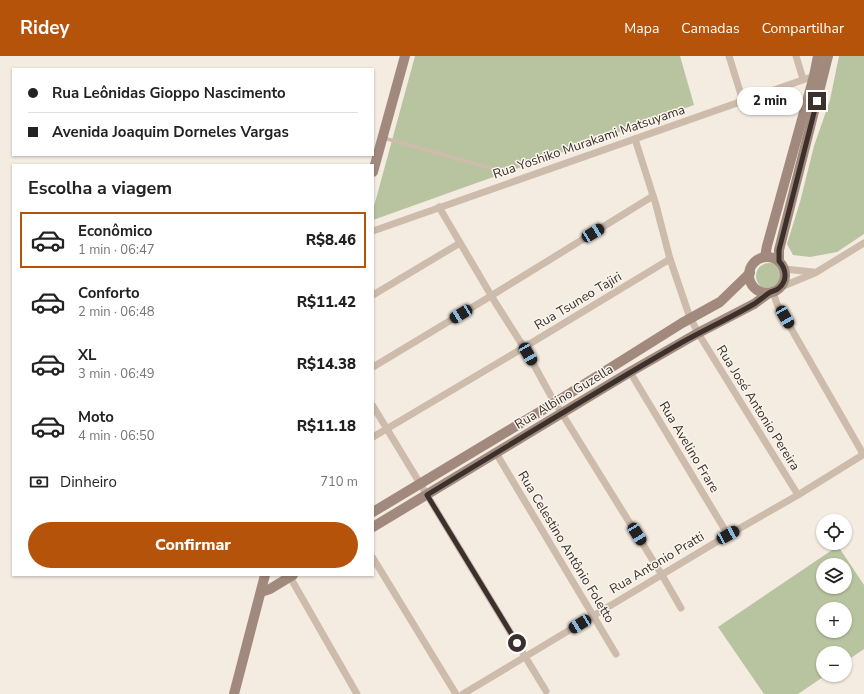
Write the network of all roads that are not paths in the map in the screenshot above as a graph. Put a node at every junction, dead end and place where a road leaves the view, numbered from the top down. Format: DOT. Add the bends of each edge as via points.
graph roads {
  1 [pos="405,56"];
  2 [pos="729,56"];
  3 [pos="796,56"];
  4 [pos="818,56"];
  5 [pos="828,56"];
  6 [pos="814,76"];
  7 [pos="803,79"];
  8 [pos="743,101"];
  9 [pos="382,137"];
  10 [pos="635,138"];
  11 [pos="374,168"];
  12 [pos="497,170"];
  13 [pos="653,196"];
  14 [pos="440,207"];
  15 [pos="374,231"];
  16 [pos="460,243"];
  17 [pos="864,243"];
  18 [pos="765,257"];
  19 [pos="670,259"];
  20 [pos="782,265"];
  21 [pos="750,273"];
  22 [pos="815,273"];
  23 [pos="774,291"];
  24 [pos="374,294"];
  25 [pos="491,296"];
  26 [pos="690,319"];
  27 [pos="698,333"];
  28 [pos="524,348"];
  29 [pos="374,365"];
  30 [pos="630,372"];
  31 [pos="556,402"];
  32 [pos="374,407"];
  33 [pos="562,413"];
  34 [pos="388,428"];
  35 [pos="374,436"];
  36 [pos="496,453"];
  37 [pos="420,484"];
  38 [pos="427,495"];
  39 [pos="798,495"];
  40 [pos="374,511"];
  41 [pos="374,526"];
  42 [pos="728,535"];
  43 [pos="374,560"];
  44 [pos="662,575"];
  45 [pos="265,576"];
  46 [pos="291,576"];
  47 [pos="261,592"];
  48 [pos="681,608"];
  49 [pos="593,616"];
  50 [pos="616,654"];
  51 [pos="526,656"];
  52 [pos="546,691"];
  53 [pos="234,694"];
  54 [pos="357,694"];
  55 [pos="456,694"];
  56 [pos="463,694"];
  1 -- 9 [label="street"];
  2 -- 8 [label="street"];
  3 -- 7 [label="street"];
  4 -- 6 [label="street"];
  5 -- 20 [label="street" via="779,250"];
  6 -- 7 [label="street, Rua Yoshiko Murakami Matsuyama"];
  6 -- 18 [label="street"];
  7 -- 8 [label="street, Rua Yoshiko Murakami Matsuyama"];
  8 -- 10 [label="street, Rua Yoshiko Murakami Matsuyama"];
  9 -- 11 [label="street"];
  9 -- 12 [label="lane"];
  10 -- 13 [label="street"];
  10 -- 14 [label="street, Rua Yoshiko Murakami Matsuyama"];
  13 -- 19 [label="street"];
  13 -- 25 [label="street"];
  14 -- 15 [label="street, Rua Yoshiko Murakami Matsuyama"];
  14 -- 16 [label="street"];
  16 -- 24 [label="street"];
  16 -- 25 [label="street"];
  17 -- 22 [label="street"];
  18 -- 20 [label="street" via="775,259"];
  18 -- 21 [label="street" via="756,261"];
  19 -- 26 [label="street"];
  19 -- 28 [label="street, Rua Tsuneo Tajiri"];
  20 -- 22 [label="street"];
  20 -- 23 [label="street" via="785,279"];
  21 -- 23 [label="street" via="751,282 761,292"];
  21 -- 26 [label="street, Rua Albino Guzella" via="720,302"];
  22 -- 23 [label="street"];
  23 -- 27 [label="street, Rua Albino Guzella"];
  23 -- 39 [label="street, Rua Antonio Pratti" via="777,304 862,452 861,456"];
  25 -- 28 [label="street"];
  25 -- 29 [label="street"];
  26 -- 27 [label="street, Rua José Antonio Pereira"];
  26 -- 31 [label="street, Rua Albino Guzella"];
  27 -- 30 [label="street, Rua Albino Guzella"];
  27 -- 39 [label="street, Rua José Antonio Pereira"];
  28 -- 31 [label="street"];
  28 -- 34 [label="street, Rua Tsuneo Tajiri"];
  30 -- 33 [label="street, Rua Albino Guzella"];
  30 -- 42 [label="street, Rua Avelino Frare"];
  31 -- 33 [label="street"];
  31 -- 37 [label="street, Rua Albino Guzella"];
  32 -- 34 [label="street"];
  33 -- 36 [label="street, Rua Albino Guzella"];
  33 -- 44 [label="street"];
  34 -- 35 [label="street, Rua Tsuneo Tajiri"];
  34 -- 37 [label="street"];
  36 -- 38 [label="street, Rua Albino Guzella"];
  36 -- 49 [label="street, Rua Celestino Antônio Foletto"];
  37 -- 38 [label="street"];
  37 -- 40 [label="street, Rua Albino Guzella"];
  38 -- 41 [label="street, Rua Albino Guzella"];
  38 -- 51 [label="street"];
  39 -- 42 [label="street, Rua Antonio Pratti"];
  42 -- 44 [label="street, Rua Antonio Pratti"];
  43 -- 55 [label="street"];
  44 -- 48 [label="street"];
  44 -- 49 [label="street, Rua Antonio Pratti"];
  45 -- 47 [label="street"];
  46 -- 47 [label="street"];
  46 -- 54 [label="street"];
  47 -- 53 [label="street"];
  49 -- 50 [label="street, Rua Celestino Antônio Foletto"];
  49 -- 51 [label="street, Rua Antonio Pratti"];
  51 -- 52 [label="street"];
  51 -- 56 [label="street, Rua Antonio Pratti"];
}
